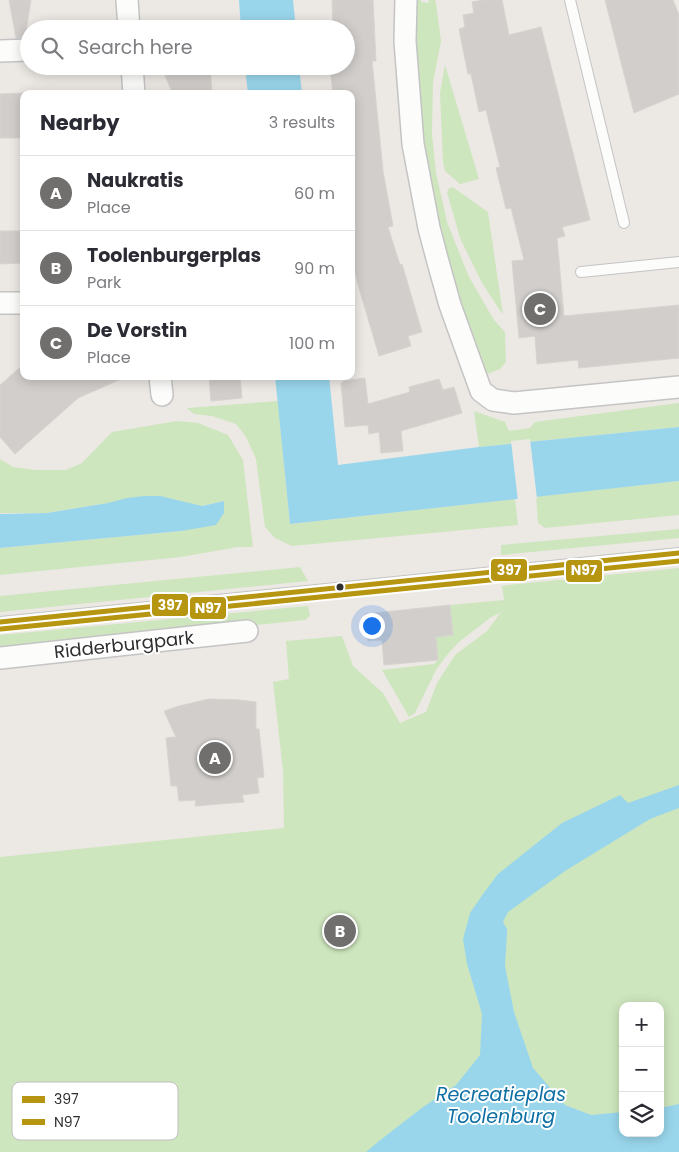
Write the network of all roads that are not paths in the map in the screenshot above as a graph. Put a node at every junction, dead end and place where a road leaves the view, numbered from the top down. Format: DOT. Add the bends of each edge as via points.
graph roads {
  1 [pos="127,0"];
  2 [pos="406,0"];
  3 [pos="570,0"];
  4 [pos="128,20"];
  5 [pos="20,50"];
  6 [pos="0,51"];
  7 [pos="133,75"];
  8 [pos="134,90"];
  9 [pos="624,223"];
  10 [pos="679,262"];
  11 [pos="581,272"];
  12 [pos="0,303"];
  13 [pos="20,303"];
  14 [pos="679,387"];
  15 [pos="679,553"];
  16 [pos="0,622"];
  17 [pos="247,631"];
  18 [pos="0,658"];
  1 -- 4 [label="street"];
  2 -- 14 [label="street" via="413,144 450,305 482,391 492,400 514,403"];
  3 -- 9 [label="lane"];
  5 -- 6 [label="street"];
  7 -- 8 [label="street"];
  10 -- 11 [label="lane"];
  12 -- 13 [label="street"];
  15 -- 16 [label="lane"];
  17 -- 18 [label="street, Ridderburgpark"];
}
